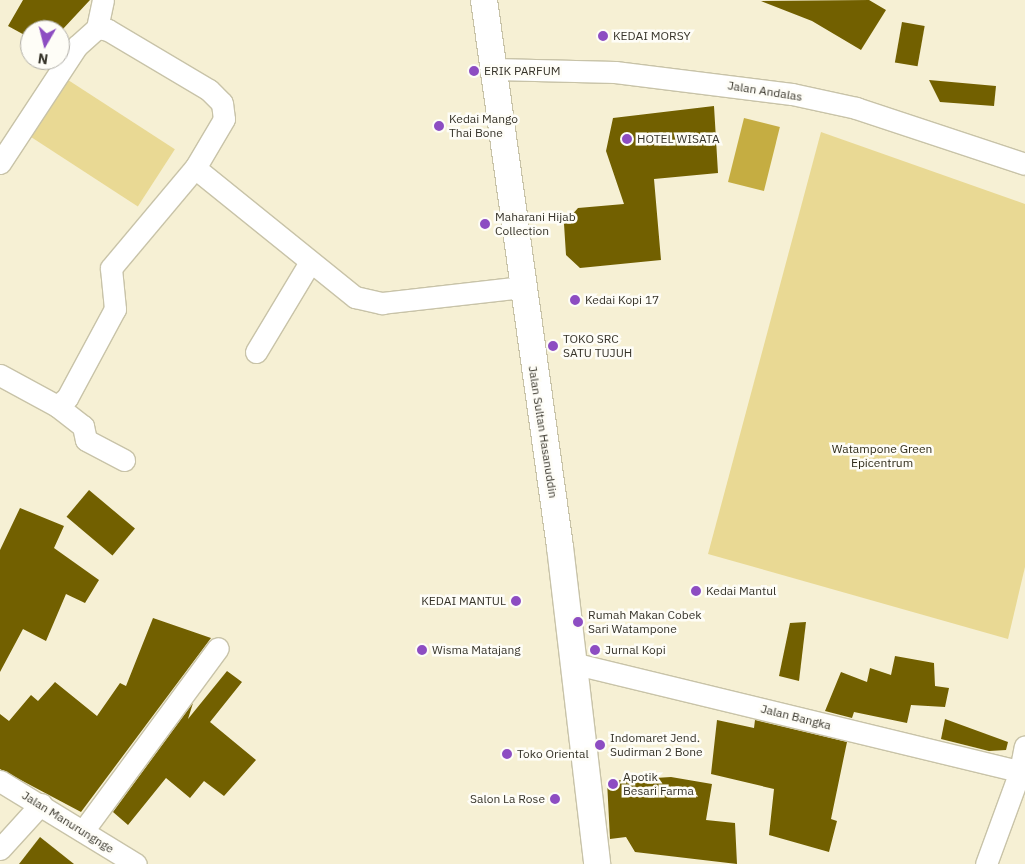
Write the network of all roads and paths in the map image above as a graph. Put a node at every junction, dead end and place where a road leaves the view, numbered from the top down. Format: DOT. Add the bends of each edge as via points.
graph roads {
  1 [pos="103,0"];
  2 [pos="481,2"];
  3 [pos="97,28"];
  4 [pos="495,69"];
  5 [pos="0,163"];
  6 [pos="1025,164"];
  7 [pos="195,168"];
  8 [pos="310,262"];
  9 [pos="523,287"];
  10 [pos="256,352"];
  11 [pos="0,375"];
  12 [pos="57,406"];
  13 [pos="124,460"];
  14 [pos="218,648"];
  15 [pos="572,663"];
  16 [pos="1025,746"];
  17 [pos="1020,771"];
  18 [pos="0,781"];
  19 [pos="41,804"];
  20 [pos="84,831"];
  21 [pos="0,849"];
  22 [pos="136,864"];
  23 [pos="597,864"];
  24 [pos="986,864"];
  1 -- 3 [label="street"];
  2 -- 4 [label="main road, Jalan Sultan Hasanuddin"];
  3 -- 5 [label="street" via="77,46"];
  3 -- 7 [label="street" via="108,30 209,90 222,103 224,119"];
  4 -- 6 [label="street, Jalan Andalas" via="615,72 792,94 856,108"];
  4 -- 9 [label="main road, Jalan Sultan Hasanuddin"];
  7 -- 8 [label="street"];
  7 -- 12 [label="street" via="111,268 115,309 67,398"];
  8 -- 9 [label="street" via="355,297 382,303"];
  8 -- 10 [label="street"];
  9 -- 15 [label="main road, Jalan Sultan Hasanuddin" via="560,548"];
  11 -- 12 [label="street"];
  12 -- 13 [label="street" via="82,426 86,440"];
  14 -- 20 [label="street"];
  15 -- 17 [label="street, Jalan Bangka"];
  15 -- 23 [label="main road, Jalan Sultan Hasanuddin"];
  16 -- 17 [label="street"];
  17 -- 24 [label="street"];
  18 -- 19 [label="street, Jalan Manurungnge"];
  19 -- 20 [label="street, Jalan Manurungnge"];
  19 -- 21 [label="street"];
  20 -- 22 [label="street, Jalan Manurungnge"];
}
